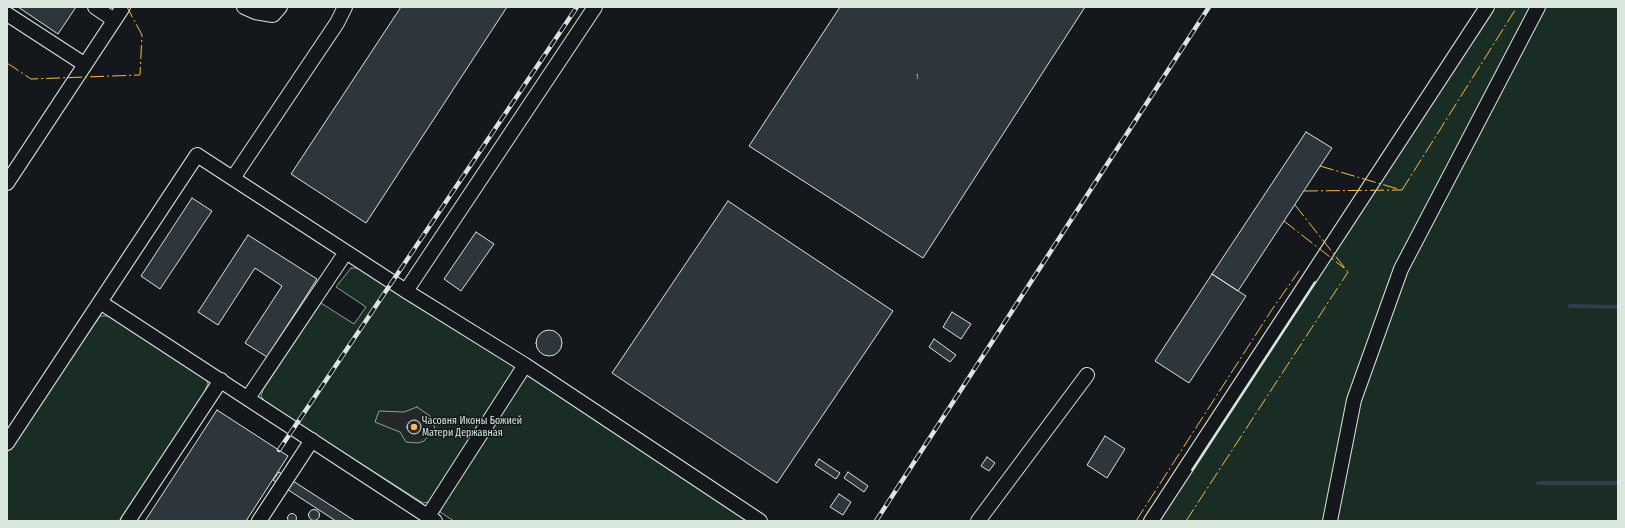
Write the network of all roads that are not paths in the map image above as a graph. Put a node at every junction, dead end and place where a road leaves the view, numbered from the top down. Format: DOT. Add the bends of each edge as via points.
graph roads {
  1 [pos="95,7"];
  2 [pos="123,7"];
  3 [pos="244,7"];
  4 [pos="280,7"];
  5 [pos="345,7"];
  6 [pos="595,7"];
  7 [pos="1487,7"];
  8 [pos="1538,7"];
  9 [pos="7,14"];
  10 [pos="114,20"];
  11 [pos="84,64"];
  12 [pos="233,178"];
  13 [pos="7,183"];
  14 [pos="346,252"];
  15 [pos="406,291"];
  16 [pos="100,302"];
  17 [pos="525,365"];
  18 [pos="1087,375"];
  19 [pos="221,380"];
  20 [pos="248,398"];
  21 [pos="312,440"];
  22 [pos="7,443"];
  23 [pos="432,518"];
  24 [pos="128,521"];
  25 [pos="259,521"];
  26 [pos="760,521"];
  27 [pos="978,521"];
  28 [pos="1151,521"];
  29 [pos="1330,521"];
  1 -- 10 [label="lane"];
  2 -- 10 [label="lane"];
  3 -- 4 [label="lane" via="273,15"];
  5 -- 12 [label="lane" via="337,23"];
  6 -- 15 [label="lane"];
  7 -- 28 [label="lane"];
  8 -- 29 [label="lane" via="1401,269 1354,400"];
  9 -- 11 [label="lane"];
  10 -- 11 [label="lane"];
  11 -- 13 [label="lane"];
  12 -- 14 [label="lane"];
  12 -- 16 [label="lane" via="197,155"];
  14 -- 15 [label="lane"];
  14 -- 20 [label="lane"];
  15 -- 17 [label="lane"];
  16 -- 19 [label="lane"];
  16 -- 22 [label="lane"];
  17 -- 23 [label="lane"];
  17 -- 26 [label="lane"];
  18 -- 27 [label="lane"];
  19 -- 20 [label="lane"];
  19 -- 24 [label="lane"];
  20 -- 21 [label="lane"];
  21 -- 23 [label="lane"];
  21 -- 25 [label="lane"];
}
